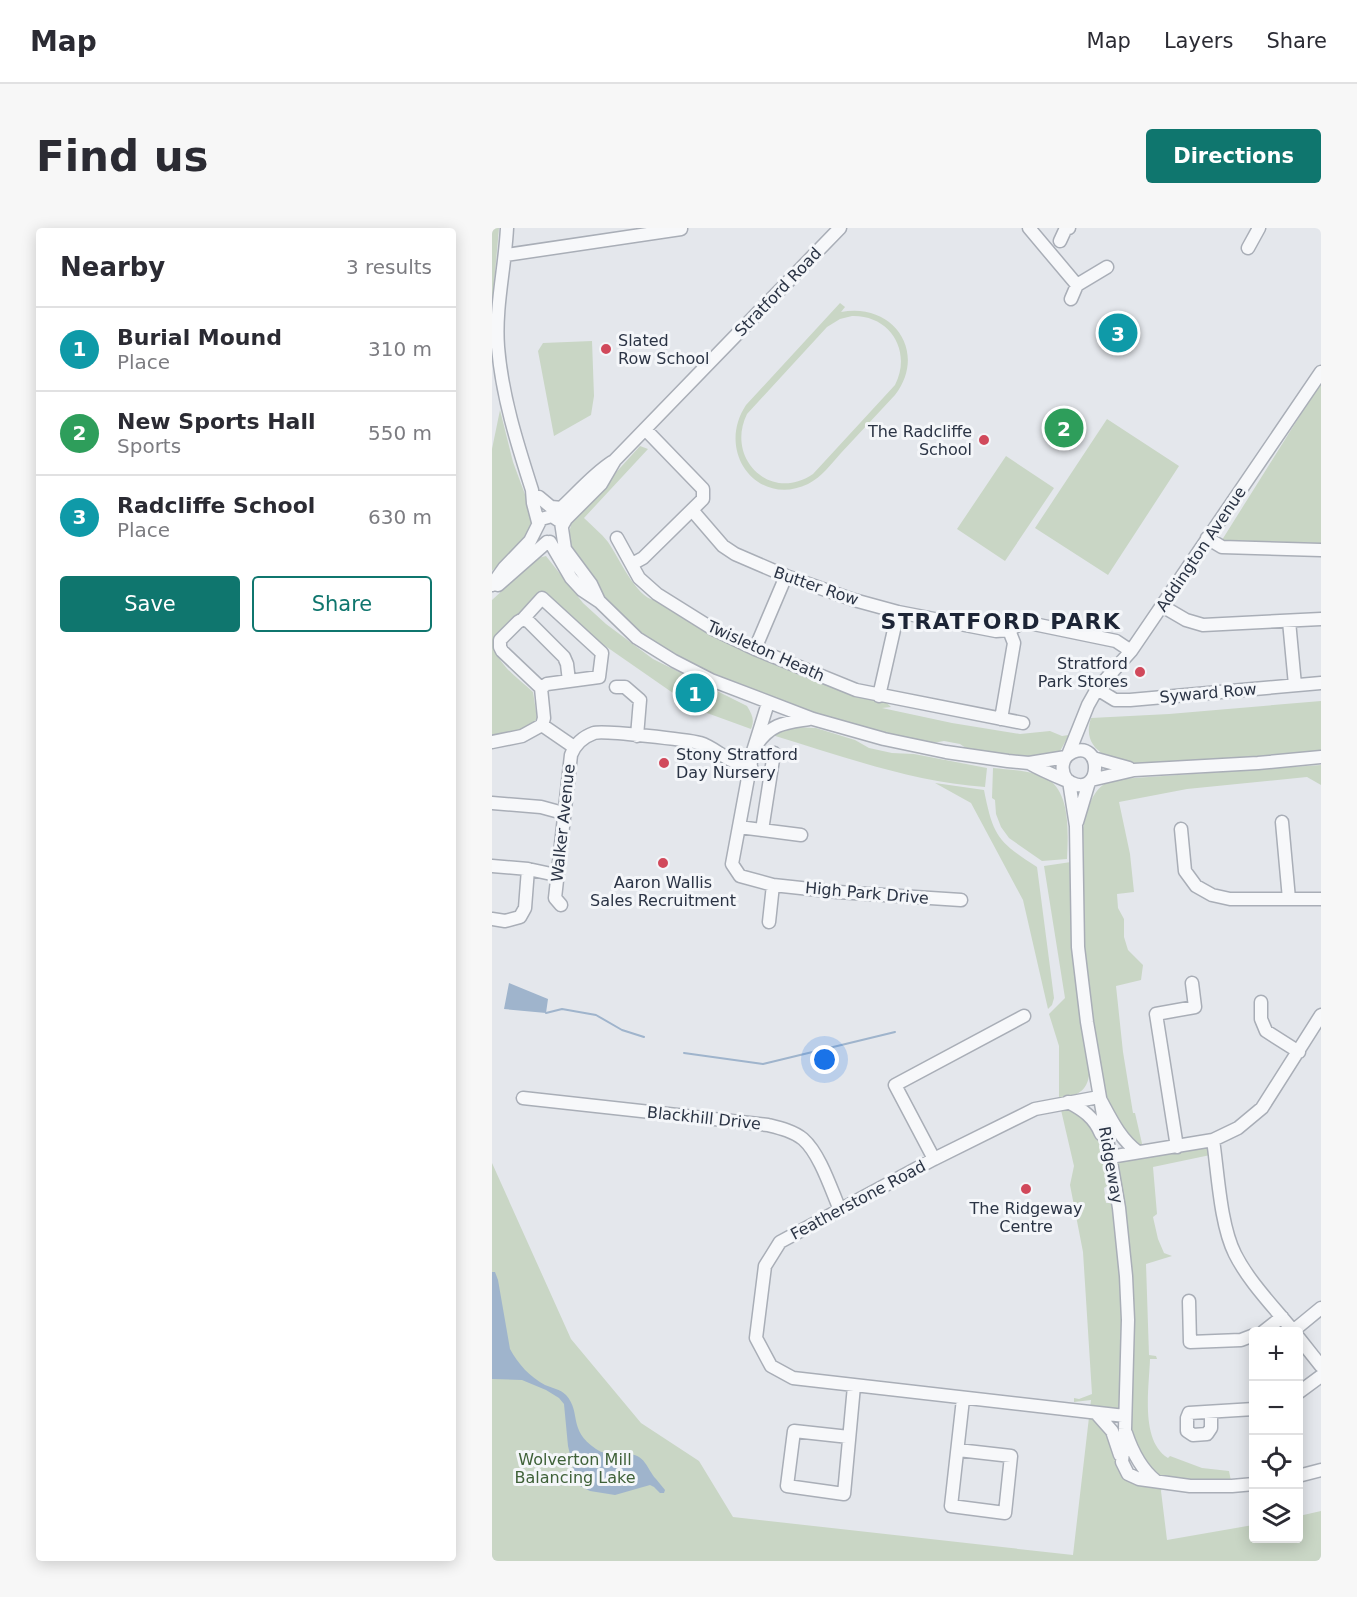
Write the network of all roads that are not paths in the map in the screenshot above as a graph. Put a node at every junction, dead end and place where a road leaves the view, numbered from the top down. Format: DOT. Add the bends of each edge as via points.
graph roads {
  1 [pos="507,228"];
  2 [pos="840,228"];
  3 [pos="1029,228"];
  4 [pos="1067,228"];
  5 [pos="1259,228"];
  6 [pos="681,229"];
  7 [pos="1060,241"];
  8 [pos="1248,248"];
  9 [pos="506,255"];
  10 [pos="1107,267"];
  11 [pos="1077,285"];
  12 [pos="1071,299"];
  13 [pos="1321,372"];
  14 [pos="645,429"];
  15 [pos="615,460"];
  16 [pos="536,494"];
  17 [pos="562,508"];
  18 [pos="692,510"];
  19 [pos="543,521"];
  20 [pos="562,530"];
  21 [pos="617,538"];
  22 [pos="1207,538"];
  23 [pos="548,542"];
  24 [pos="537,550"];
  25 [pos="1321,550"];
  26 [pos="562,563"];
  27 [pos="632,564"];
  28 [pos="786,576"];
  29 [pos="492,587"];
  30 [pos="600,602"];
  31 [pos="1162,606"];
  32 [pos="898,612"];
  33 [pos="523,619"];
  34 [pos="1321,619"];
  35 [pos="1289,621"];
  36 [pos="1009,630"];
  37 [pos="755,649"];
  38 [pos="1131,651"];
  39 [pos="569,681"];
  40 [pos="1321,683"];
  41 [pos="1295,685"];
  42 [pos="616,687"];
  43 [pos="541,688"];
  44 [pos="1097,690"];
  45 [pos="879,696"];
  46 [pos="768,703"];
  47 [pos="813,719"];
  48 [pos="1001,719"];
  49 [pos="1023,723"];
  50 [pos="542,725"];
  51 [pos="1081,726"];
  52 [pos="637,736"];
  53 [pos="492,742"];
  54 [pos="574,747"];
  55 [pos="753,751"];
  56 [pos="774,753"];
  57 [pos="1067,756"];
  58 [pos="1092,757"];
  59 [pos="1321,757"];
  60 [pos="1029,763"];
  61 [pos="751,766"];
  62 [pos="1134,770"];
  63 [pos="1068,781"];
  64 [pos="1090,781"];
  65 [pos="492,803"];
  66 [pos="563,813"];
  67 [pos="1282,822"];
  68 [pos="740,826"];
  69 [pos="1076,826"];
  70 [pos="1181,829"];
  71 [pos="762,830"];
  72 [pos="801,835"];
  73 [pos="492,866"];
  74 [pos="528,869"];
  75 [pos="556,874"];
  76 [pos="773,885"];
  77 [pos="1289,899"];
  78 [pos="1321,899"];
  79 [pos="961,900"];
  80 [pos="561,905"];
  81 [pos="492,919"];
  82 [pos="769,922"];
  83 [pos="1192,983"];
  84 [pos="1260,1002"];
  85 [pos="1321,1015"];
  86 [pos="1024,1016"];
  87 [pos="1299,1052"];
  88 [pos="1099,1097"];
  89 [pos="523,1098"];
  90 [pos="1068,1102"];
  91 [pos="1213,1140"];
  92 [pos="1177,1147"];
  93 [pos="1138,1152"];
  94 [pos="1110,1157"];
  95 [pos="934,1159"];
  96 [pos="840,1210"];
  97 [pos="1189,1301"];
  98 [pos="1321,1308"];
  99 [pos="1282,1317"];
  100 [pos="1269,1327"];
  101 [pos="1290,1327"];
  102 [pos="1298,1327"];
  103 [pos="1249,1337"];
  104 [pos="1303,1343"];
  105 [pos="1321,1366"];
  106 [pos="1321,1376"];
  107 [pos="854,1386"];
  108 [pos="1303,1390"];
  109 [pos="963,1399"];
  110 [pos="1249,1409"];
  111 [pos="1211,1412"];
  112 [pos="1096,1413"];
  113 [pos="1125,1422"];
  114 [pos="849,1437"];
  115 [pos="958,1450"];
  116 [pos="1122,1462"];
  117 [pos="1321,1470"];
  118 [pos="1303,1475"];
  119 [pos="1156,1481"];
  120 [pos="1249,1484"];
  1 -- 9 [label="street"];
  2 -- 14 [label="street, Stratford Road"];
  3 -- 11 [label="street"];
  4 -- 7 [label="street"];
  5 -- 8 [label="street"];
  6 -- 9 [label="street"];
  9 -- 16 [label="street" via="498,346 506,400"];
  10 -- 11 [label="street"];
  11 -- 12 [label="street"];
  13 -- 22 [label="street, Addington Avenue"];
  14 -- 15 [label="street, Stratford Road"];
  14 -- 18 [label="street" via="703,489 703,499"];
  15 -- 17 [label="street, Stratford Road"];
  15 -- 20 [label="street, Stratford Road" via="601,484 566,519"];
  16 -- 17 [label="street" via="551,507"];
  16 -- 19 [label="street" via="533,503"];
  17 -- 19 [label="street, Stratford Road"];
  18 -- 27 [label="street"];
  18 -- 28 [label="street, Butter Row" via="723,546"];
  19 -- 20 [label="street" via="558,519"];
  19 -- 23 [label="street" via="540,538"];
  19 -- 29 [label="street, Stratford Road"];
  20 -- 23 [label="street" via="557,540"];
  20 -- 30 [label="street" via="565,549"];
  21 -- 27 [label="street, Twisleton Heath"];
  22 -- 25 [label="street" via="1222,547"];
  22 -- 31 [label="street, Addington Avenue"];
  23 -- 24 [label="street, Stratford Road"];
  23 -- 26 [label="street"];
  24 -- 26 [label="street"];
  24 -- 29 [label="street, Stratford Road"];
  26 -- 30 [label="street" via="582,590"];
  27 -- 37 [label="street, Twisleton Heath" via="639,578 657,594 713,629"];
  28 -- 32 [label="street, Butter Row"];
  28 -- 37 [label="street"];
  30 -- 46 [label="street" via="637,638 674,661"];
  31 -- 35 [label="street" via="1203,625"];
  31 -- 38 [label="street, Addington Avenue"];
  32 -- 36 [label="street, Butter Row" via="996,631"];
  32 -- 45 [label="street"];
  33 -- 39 [label="street" via="564,657"];
  33 -- 39 [label="street" via="542,598 602,653 599,677"];
  33 -- 43 [label="street" via="500,640 500,647"];
  34 -- 35 [label="street"];
  35 -- 41 [label="street"];
  36 -- 38 [label="street, Butter Row" via="1024,622 1116,641"];
  36 -- 48 [label="street" via="1014,643"];
  37 -- 45 [label="street, Twisleton Heath"];
  38 -- 44 [label="street, Addington Avenue"];
  39 -- 43 [label="street"];
  40 -- 41 [label="street, Syward Row"];
  41 -- 44 [label="street, Syward Row" via="1130,700 1115,700"];
  42 -- 52 [label="street" via="626,687 640,700"];
  43 -- 50 [label="street"];
  44 -- 51 [label="street, Addington Avenue"];
  45 -- 48 [label="street, Twisleton Heath"];
  46 -- 47 [label="street"];
  46 -- 55 [label="street, High Park Drive"];
  47 -- 55 [label="street" via="780,723 765,733"];
  47 -- 60 [label="street" via="884,739"];
  48 -- 49 [label="street, Twisleton Heath"];
  50 -- 53 [label="street" via="522,736"];
  50 -- 54 [label="street"];
  51 -- 57 [label="street, Addington Avenue"];
  51 -- 58 [label="street"];
  52 -- 54 [label="street, Walker Avenue" via="596,732"];
  52 -- 61 [label="street, Walker Avenue" via="699,743 732,761"];
  54 -- 66 [label="street, Walker Avenue"];
  55 -- 61 [label="street, High Park Drive"];
  56 -- 71 [label="street"];
  57 -- 58 [label="street" via="1083,751"];
  57 -- 60 [label="street"];
  57 -- 63 [label="street" via="1062,771"];
  58 -- 62 [label="street"];
  58 -- 64 [label="street" via="1096,767"];
  59 -- 62 [label="street"];
  60 -- 63 [label="street"];
  61 -- 68 [label="street, High Park Drive"];
  62 -- 64 [label="street"];
  63 -- 64 [label="street" via="1079,785"];
  63 -- 69 [label="street, Ridgeway"];
  64 -- 69 [label="street, Ridgeway"];
  65 -- 66 [label="street"];
  66 -- 75 [label="street, Walker Avenue"];
  67 -- 77 [label="street"];
  68 -- 71 [label="street"];
  68 -- 76 [label="street, High Park Drive" via="734,870 740,876"];
  69 -- 88 [label="street, Ridgeway" via="1078,947"];
  70 -- 77 [label="street" via="1185,871 1196,886 1212,896 1230,899"];
  71 -- 72 [label="street"];
  73 -- 74 [label="street"];
  74 -- 75 [label="street"];
  74 -- 81 [label="street" via="525,908 520,917"];
  75 -- 80 [label="street, Walker Avenue" via="555,898"];
  76 -- 79 [label="street, High Park Drive"];
  76 -- 82 [label="street"];
  77 -- 78 [label="street"];
  83 -- 92 [label="street" via="1195,1007 1152,1010"];
  84 -- 87 [label="street" via="1266,1031"];
  85 -- 87 [label="street"];
  86 -- 95 [label="street" via="895,1085"];
  87 -- 91 [label="street" via="1262,1108 1238,1128"];
  88 -- 90 [label="street, Featherstone Road"];
  88 -- 93 [label="street" via="1127,1144"];
  88 -- 94 [label="street, Ridgeway"];
  89 -- 96 [label="street, Blackhill Drive" via="783,1129 804,1140 814,1151"];
  90 -- 94 [label="street" via="1084,1110 1097,1124"];
  90 -- 95 [label="street, Featherstone Road" via="1035,1109"];
  91 -- 92 [label="street"];
  91 -- 99 [label="street" via="1235,1255"];
  92 -- 93 [label="street"];
  93 -- 94 [label="street"];
  94 -- 113 [label="street, Ridgeway" via="1126,1276"];
  95 -- 96 [label="street, Featherstone Road"];
  96 -- 107 [label="street, Featherstone Road" via="780,1242 765,1266 756,1338 771,1366 793,1378"];
  97 -- 103 [label="street" via="1190,1342"];
  98 -- 102 [label="street"];
  99 -- 100 [label="street"];
  99 -- 101 [label="street"];
  104 -- 105 [label="street"];
  106 -- 108 [label="street"];
  107 -- 109 [label="street, Featherstone Road"];
  107 -- 114 [label="street"];
  109 -- 112 [label="street, Featherstone Road"];
  109 -- 115 [label="street"];
  110 -- 111 [label="street"];
  112 -- 113 [label="street, Featherstone Road"];
  112 -- 116 [label="street" via="1112,1431"];
  113 -- 116 [label="street, Ridgeway"];
  113 -- 119 [label="street" via="1140,1463"];
  114 -- 114 [label="street" via="844,1494 788,1486 794,1431"];
  115 -- 115 [label="street" via="951,1506 1005,1513 1011,1456"];
  116 -- 119 [label="street" via="1133,1477"];
  117 -- 118 [label="street"];
  119 -- 120 [label="street" via="1190,1486"];
}
